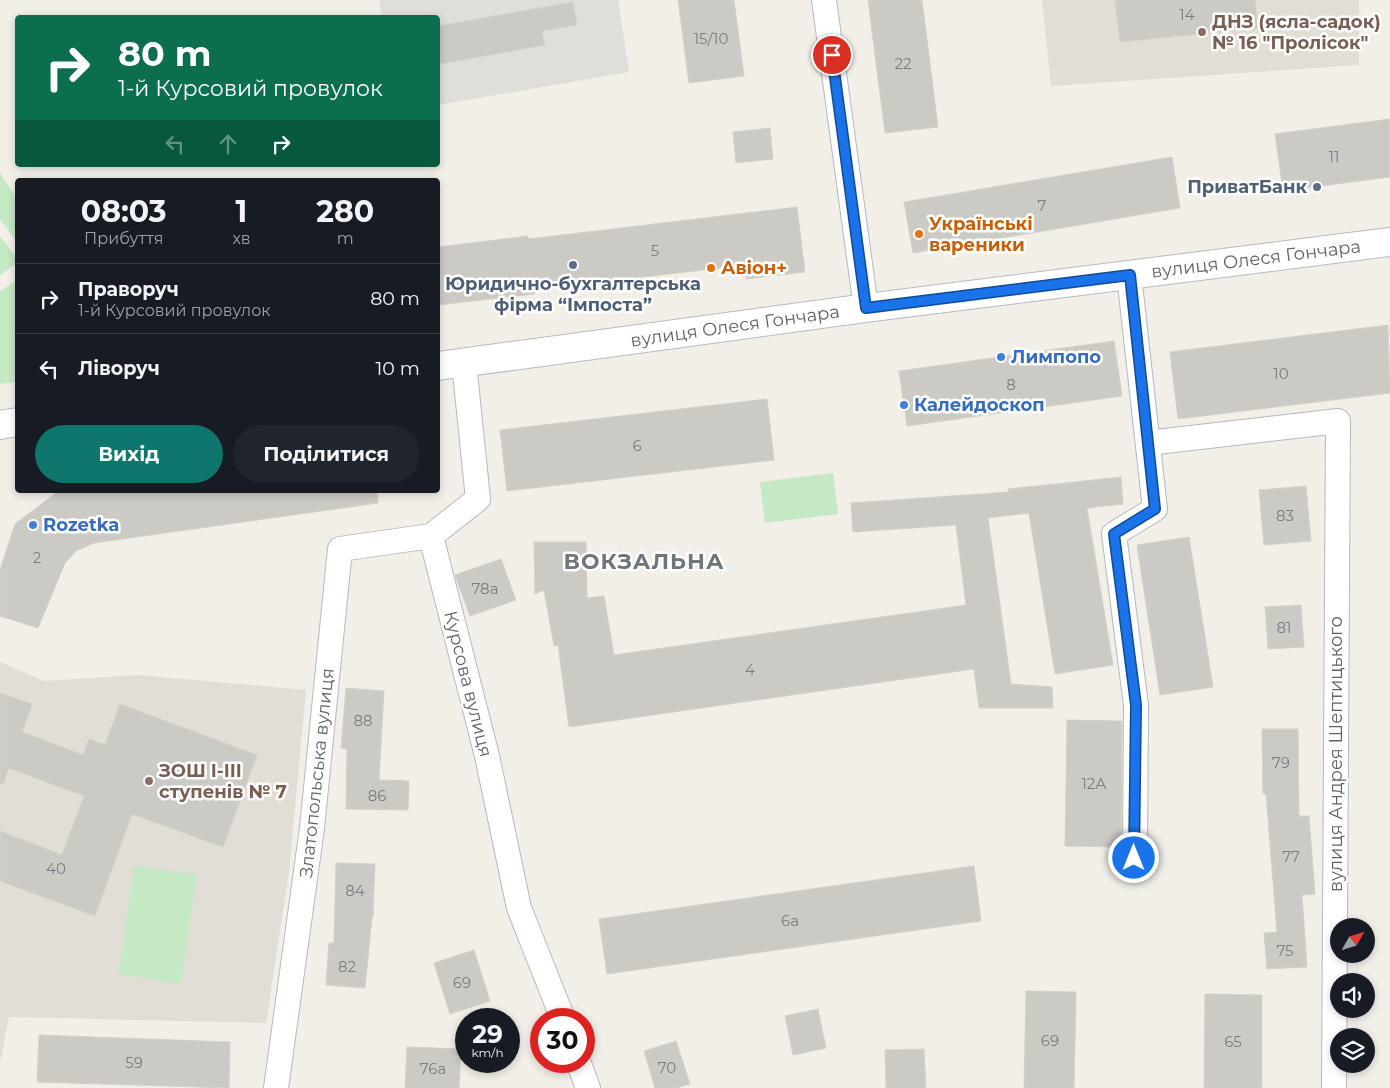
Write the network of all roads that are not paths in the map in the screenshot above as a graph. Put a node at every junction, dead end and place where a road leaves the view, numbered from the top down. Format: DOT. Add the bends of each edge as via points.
graph roads {
  1 [pos="824,0"];
  2 [pos="1390,242"];
  3 [pos="1130,275"];
  4 [pos="866,308"];
  5 [pos="450,365"];
  6 [pos="15,422"];
  7 [pos="0,425"];
  8 [pos="1148,443"];
  9 [pos="431,536"];
  10 [pos="1134,858"];
  11 [pos="559,1008"];
  12 [pos="582,1073"];
  13 [pos="276,1088"];
  14 [pos="588,1088"];
  15 [pos="1334,1088"];
  1 -- 4 [label="street"];
  2 -- 3 [label="street, вулиця Олеся Гончара"];
  3 -- 4 [label="street, вулиця Олеся Гончара"];
  3 -- 8 [label="street"];
  4 -- 5 [label="street, вулиця Олеся Гончара"];
  5 -- 9 [label="street" via="478,499"];
  6 -- 7 [label="street"];
  8 -- 10 [label="street" via="1155,509 1114,534 1136,705"];
  8 -- 15 [label="street, вулиця Андрея Шептицького" via="1338,421"];
  9 -- 11 [label="street, Курсова вулиця" via="487,756 519,908"];
  9 -- 13 [label="street, Златопольська вулиця" via="340,549 312,828"];
  12 -- 14 [label="street"];
}
